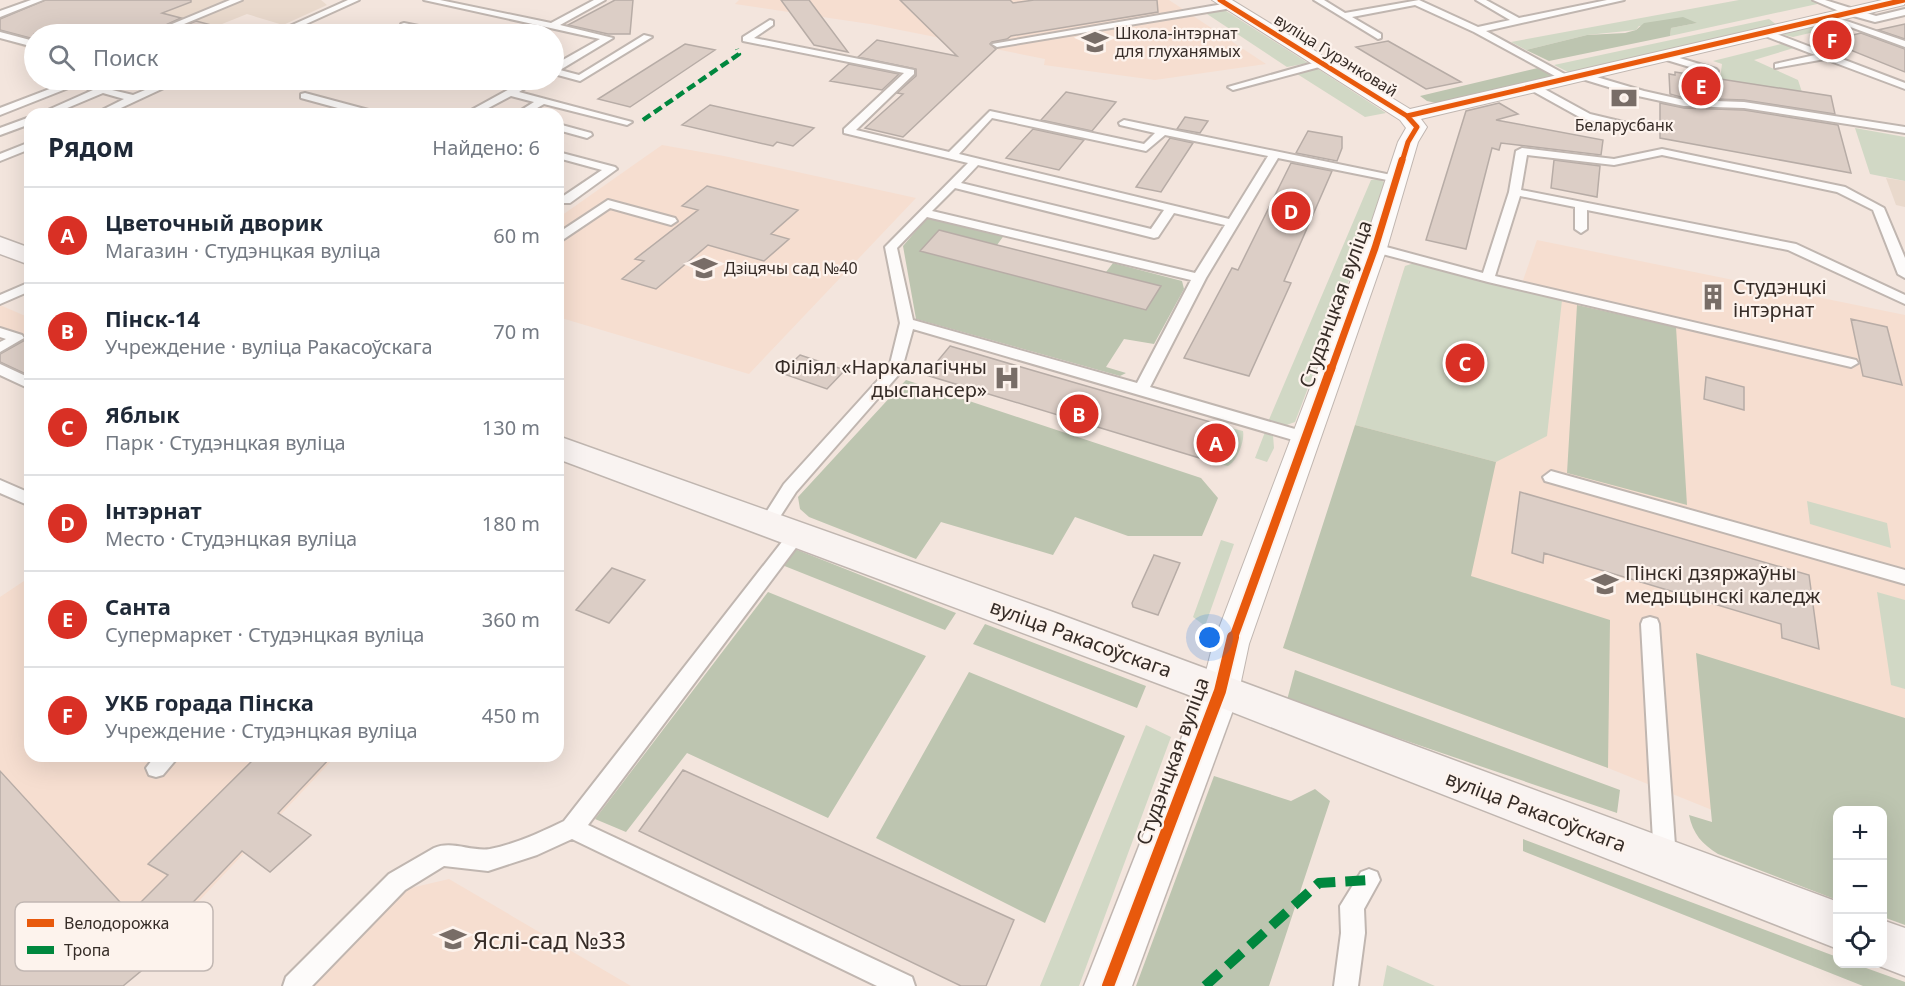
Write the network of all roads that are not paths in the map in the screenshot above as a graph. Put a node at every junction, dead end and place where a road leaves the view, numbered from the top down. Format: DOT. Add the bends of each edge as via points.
graph roads {
  1 [pos="39,0"];
  2 [pos="238,0"];
  3 [pos="355,0"];
  4 [pos="428,0"];
  5 [pos="601,0"];
  6 [pos="1318,0"];
  7 [pos="1480,0"];
  8 [pos="1620,0"];
  9 [pos="1817,0"];
  10 [pos="1904,0"];
  11 [pos="1415,1"];
  12 [pos="1224,3"];
  13 [pos="1851,11"];
  14 [pos="1905,12"];
  15 [pos="0,14"];
  16 [pos="1346,15"];
  17 [pos="1829,16"];
  18 [pos="1517,21"];
  19 [pos="770,23"];
  20 [pos="178,24"];
  21 [pos="300,24"];
  22 [pos="542,24"];
  23 [pos="556,24"];
  24 [pos="564,29"];
  25 [pos="1477,30"];
  26 [pos="1763,32"];
  27 [pos="0,35"];
  28 [pos="1378,36"];
  29 [pos="647,37"];
  30 [pos="24,42"];
  31 [pos="997,44"];
  32 [pos="1905,44"];
  33 [pos="1663,56"];
  34 [pos="1824,56"];
  35 [pos="564,60"];
  36 [pos="567,61"];
  37 [pos="564,63"];
  38 [pos="1320,64"];
  39 [pos="1778,66"];
  40 [pos="1713,71"];
  41 [pos="564,73"];
  42 [pos="1575,77"];
  43 [pos="1905,86"];
  44 [pos="1233,87"];
  45 [pos="1533,87"];
  46 [pos="55,90"];
  47 [pos="102,90"];
  48 [pos="154,90"];
  49 [pos="512,90"];
  50 [pos="508,92"];
  51 [pos="305,96"];
  52 [pos="134,99"];
  53 [pos="542,101"];
  54 [pos="58,108"];
  55 [pos="113,108"];
  56 [pos="350,108"];
  57 [pos="480,108"];
  58 [pos="530,108"];
  59 [pos="0,112"];
  60 [pos="1407,116"];
  61 [pos="24,122"];
  62 [pos="627,122"];
  63 [pos="1124,123"];
  64 [pos="1631,125"];
  65 [pos="564,129"];
  66 [pos="1905,130"];
  67 [pos="1163,131"];
  68 [pos="0,132"];
  69 [pos="587,135"];
  70 [pos="24,148"];
  71 [pos="1275,153"];
  72 [pos="952,154"];
  73 [pos="564,156"];
  74 [pos="0,158"];
  75 [pos="977,160"];
  76 [pos="1397,179"];
  77 [pos="953,184"];
  78 [pos="1515,192"];
  79 [pos="566,200"];
  80 [pos="1581,205"];
  81 [pos="1171,208"];
  82 [pos="924,213"];
  83 [pos="671,221"];
  84 [pos="1232,223"];
  85 [pos="1581,229"];
  86 [pos="564,235"];
  87 [pos="0,245"];
  88 [pos="1375,248"];
  89 [pos="24,255"];
  90 [pos="1905,274"];
  91 [pos="1198,278"];
  92 [pos="1488,278"];
  93 [pos="24,289"];
  94 [pos="0,300"];
  95 [pos="1905,300"];
  96 [pos="907,323"];
  97 [pos="0,332"];
  98 [pos="0,348"];
  99 [pos="1851,363"];
  100 [pos="0,369"];
  101 [pos="24,381"];
  102 [pos="1141,389"];
  103 [pos="1306,438"];
  104 [pos="564,449"];
  105 [pos="1551,477"];
  106 [pos="0,486"];
  107 [pos="24,497"];
  108 [pos="783,527"];
  109 [pos="1905,577"];
  110 [pos="1650,624"];
  111 [pos="1220,691"];
  112 [pos="572,828"];
  113 [pos="1665,859"];
  114 [pos="1369,880"];
  115 [pos="1833,924"];
  116 [pos="1887,945"];
  117 [pos="1905,952"];
  118 [pos="295,986"];
  119 [pos="903,986"];
  120 [pos="1108,986"];
  121 [pos="1346,986"];
  1 -- 15 [label="lane"];
  2 -- 20 [label="lane"];
  3 -- 21 [label="lane"];
  4 -- 22 [label="lane"];
  5 -- 23 [label="lane"];
  6 -- 16 [label="lane"];
  7 -- 18 [label="lane"];
  8 -- 18 [label="lane"];
  9 -- 13 [label="lane"];
  10 -- 13 [label="street"];
  11 -- 16 [label="lane"];
  11 -- 25 [label="lane"];
  12 -- 31 [label="lane"];
  12 -- 38 [label="street, вуліца Гурэнковай"];
  13 -- 14 [label="lane" via="1875,19"];
  13 -- 17 [label="street"];
  16 -- 28 [label="lane"];
  17 -- 26 [label="street"];
  17 -- 32 [label="lane"];
  18 -- 25 [label="lane"];
  19 -- 72 [label="lane" via="746,39 911,72 848,131"];
  24 -- 36 [label="lane" via="608,38"];
  25 -- 42 [label="lane"];
  26 -- 33 [label="street"];
  26 -- 34 [label="lane"];
  27 -- 30 [label="lane"];
  29 -- 41 [label="lane" via="580,78"];
  33 -- 40 [label="lane"];
  33 -- 42 [label="street"];
  34 -- 39 [label="lane"];
  34 -- 43 [label="lane"];
  35 -- 36 [label="lane"];
  36 -- 37 [label="lane"];
  38 -- 44 [label="lane"];
  38 -- 60 [label="street, вуліца Гурэнковай"];
  42 -- 45 [label="street"];
  42 -- 66 [label="lane" via="1626,91 1724,107 1744,105"];
  45 -- 60 [label="street"];
  45 -- 64 [label="lane" via="1587,117"];
  46 -- 59 [label="lane"];
  47 -- 52 [label="lane"];
  47 -- 54 [label="lane"];
  48 -- 52 [label="lane"];
  49 -- 50 [label="lane"];
  50 -- 53 [label="lane"];
  50 -- 57 [label="lane"];
  51 -- 56 [label="lane"];
  52 -- 55 [label="lane"];
  53 -- 58 [label="lane"];
  53 -- 62 [label="lane"];
  60 -- 76 [label="street, Студэнцкая вуліца" via="1417,127 1408,142"];
  61 -- 68 [label="lane"];
  63 -- 67 [label="lane"];
  65 -- 69 [label="lane"];
  67 -- 71 [label="lane"];
  67 -- 72 [label="lane" via="1146,148 990,114"];
  70 -- 74 [label="lane"];
  71 -- 76 [label="lane"];
  71 -- 84 [label="lane"];
  72 -- 75 [label="lane"];
  73 -- 79 [label="lane" via="611,169"];
  75 -- 77 [label="lane"];
  75 -- 81 [label="lane"];
  76 -- 88 [label="street, Студэнцкая вуліца"];
  77 -- 81 [label="lane" via="1154,234"];
  77 -- 82 [label="lane"];
  78 -- 80 [label="lane"];
  78 -- 90 [label="lane" via="1522,151 1614,162 1662,152 1841,189 1878,208"];
  78 -- 92 [label="lane"];
  80 -- 85 [label="lane"];
  80 -- 95 [label="lane" via="1792,247"];
  81 -- 84 [label="lane"];
  82 -- 91 [label="lane"];
  82 -- 96 [label="lane" via="891,247"];
  83 -- 86 [label="lane" via="608,204"];
  84 -- 91 [label="lane"];
  87 -- 89 [label="main road"];
  88 -- 92 [label="lane"];
  88 -- 103 [label="street, Студэнцкая вуліца"];
  91 -- 102 [label="lane"];
  92 -- 99 [label="lane"];
  93 -- 94 [label="lane"];
  96 -- 102 [label="lane"];
  96 -- 108 [label="lane" via="896,369 790,488"];
  97 -- 98 [label="lane" via="17,338"];
  100 -- 101 [label="lane"];
  102 -- 103 [label="lane"];
  103 -- 111 [label="street, Студэнцкая вуліца" via="1231,644"];
  104 -- 108 [label="main road, вуліца Ракасоўскага"];
  105 -- 109 [label="lane"];
  106 -- 107 [label="lane"];
  108 -- 111 [label="main road, вуліца Ракасоўскага"];
  108 -- 112 [label="lane"];
  110 -- 113 [label="lane"];
  111 -- 113 [label="main road, вуліца Ракасоўскага"];
  111 -- 120 [label="street, Студэнцкая вуліца"];
  112 -- 118 [label="lane" via="537,845 488,860 442,855 397,882"];
  112 -- 119 [label="lane"];
  113 -- 115 [label="main road, вуліца Ракасоўскага"];
  114 -- 121 [label="lane" via="1352,906 1353,933"];
  116 -- 117 [label="main road"];
}
